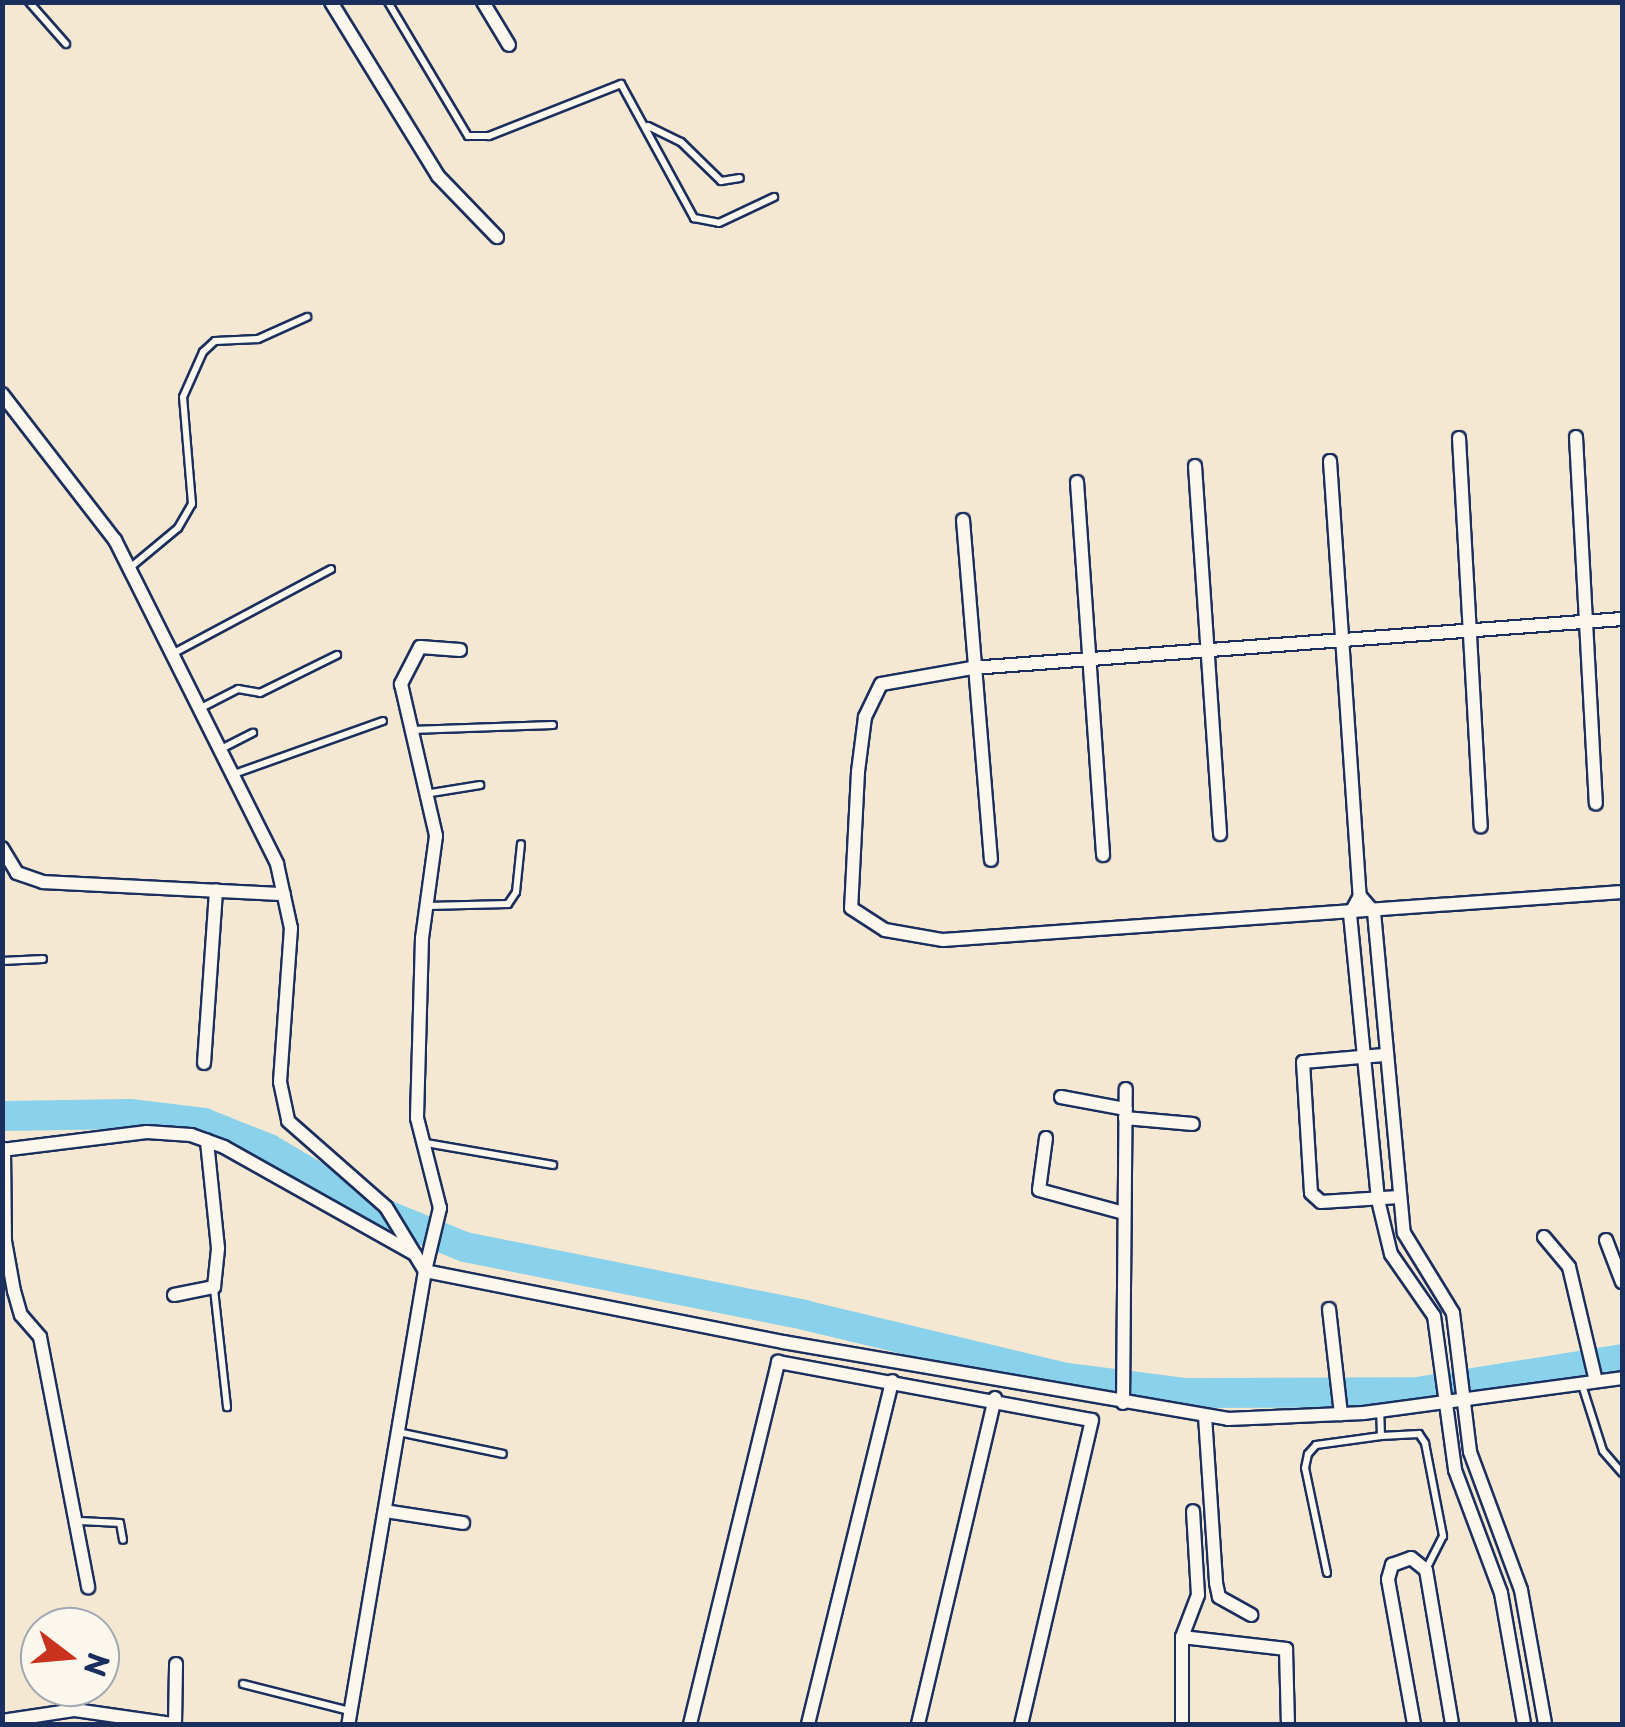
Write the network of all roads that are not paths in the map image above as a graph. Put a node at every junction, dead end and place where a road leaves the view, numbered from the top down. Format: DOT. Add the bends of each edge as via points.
graph roads {
  1 [pos="29,2"];
  2 [pos="331,2"];
  3 [pos="388,2"];
  4 [pos="483,2"];
  5 [pos="66,44"];
  6 [pos="509,45"];
  7 [pos="647,125"];
  8 [pos="740,178"];
  9 [pos="774,197"];
  10 [pos="497,237"];
  11 [pos="307,317"];
  12 [pos="2,394"];
  13 [pos="1576,437"];
  14 [pos="1460,438"];
  15 [pos="1330,461"];
  16 [pos="1195,466"];
  17 [pos="1077,482"];
  18 [pos="963,520"];
  19 [pos="130,568"];
  20 [pos="331,569"];
  21 [pos="1622,619"];
  22 [pos="1587,622"];
  23 [pos="1470,631"];
  24 [pos="1342,641"];
  25 [pos="460,650"];
  26 [pos="1206,651"];
  27 [pos="172,654"];
  28 [pos="337,655"];
  29 [pos="1090,660"];
  30 [pos="972,668"];
  31 [pos="200,708"];
  32 [pos="383,721"];
  33 [pos="553,724"];
  34 [pos="410,730"];
  35 [pos="253,733"];
  36 [pos="220,749"];
  37 [pos="234,774"];
  38 [pos="480,784"];
  39 [pos="431,793"];
  40 [pos="1596,804"];
  41 [pos="1481,826"];
  42 [pos="1220,834"];
  43 [pos="521,844"];
  44 [pos="2,848"];
  45 [pos="1103,855"];
  46 [pos="991,860"];
  47 [pos="216,890"];
  48 [pos="1622,892"];
  49 [pos="284,894"];
  50 [pos="1360,896"];
  51 [pos="427,906"];
  52 [pos="1374,912"];
  53 [pos="1350,914"];
  54 [pos="43,958"];
  55 [pos="2,961"];
  56 [pos="1384,1055"];
  57 [pos="1363,1056"];
  58 [pos="204,1063"];
  59 [pos="1126,1089"];
  60 [pos="1060,1097"];
  61 [pos="1125,1113"];
  62 [pos="1192,1124"];
  63 [pos="1046,1138"];
  64 [pos="207,1141"];
  65 [pos="424,1142"];
  66 [pos="4,1149"];
  67 [pos="553,1164"];
  68 [pos="1399,1197"];
  69 [pos="1378,1200"];
  70 [pos="1124,1213"];
  71 [pos="1544,1237"];
  72 [pos="1606,1240"];
  73 [pos="411,1248"];
  74 [pos="425,1271"];
  75 [pos="1622,1282"];
  76 [pos="214,1287"];
  77 [pos="174,1295"];
  78 [pos="1329,1309"];
  79 [pos="1590,1377"];
  80 [pos="1622,1378"];
  81 [pos="892,1381"];
  82 [pos="1465,1397"];
  83 [pos="995,1398"];
  84 [pos="1123,1399"];
  85 [pos="1442,1399"];
  86 [pos="226,1407"];
  87 [pos="1380,1410"];
  88 [pos="1341,1414"];
  89 [pos="1205,1416"];
  90 [pos="398,1432"];
  91 [pos="1381,1436"];
  92 [pos="503,1454"];
  93 [pos="1622,1472"];
  94 [pos="384,1511"];
  95 [pos="1193,1512"];
  96 [pos="80,1522"];
  97 [pos="463,1523"];
  98 [pos="124,1540"];
  99 [pos="1426,1570"];
  100 [pos="1327,1573"];
  101 [pos="88,1588"];
  102 [pos="1251,1615"];
  103 [pos="1182,1636"];
  104 [pos="176,1664"];
  105 [pos="242,1684"];
  106 [pos="350,1718"];
  107 [pos="18,1721"];
  108 [pos="2,1722"];
  109 [pos="174,1724"];
  110 [pos="690,1724"];
  111 [pos="808,1724"];
  112 [pos="918,1724"];
  113 [pos="1021,1724"];
  114 [pos="1182,1724"];
  115 [pos="1288,1724"];
  116 [pos="1414,1724"];
  117 [pos="1452,1724"];
  118 [pos="1524,1724"];
  119 [pos="1545,1724"];
  1 -- 5 [label="lane"];
  2 -- 10 [label="street" via="438,176"];
  3 -- 7 [label="lane" via="468,136 489,136 612,84 628,88"];
  4 -- 6 [label="street"];
  7 -- 8 [label="lane" via="681,142 722,181"];
  7 -- 9 [label="lane" via="694,218 719,223"];
  11 -- 19 [label="lane" via="258,340 215,342 203,352 183,397 192,504 178,528"];
  12 -- 19 [label="street" via="69,474"];
  13 -- 22 [label="street"];
  14 -- 23 [label="street"];
  15 -- 24 [label="street"];
  16 -- 26 [label="street"];
  17 -- 29 [label="street"];
  18 -- 30 [label="street"];
  19 -- 27 [label="street"];
  20 -- 27 [label="lane"];
  21 -- 22 [label="street"];
  22 -- 23 [label="street"];
  22 -- 40 [label="street"];
  23 -- 24 [label="street"];
  23 -- 41 [label="street"];
  24 -- 26 [label="street"];
  24 -- 50 [label="street"];
  25 -- 34 [label="street" via="424,646 410,658 400,684"];
  26 -- 29 [label="street"];
  26 -- 42 [label="street"];
  27 -- 31 [label="street"];
  28 -- 31 [label="lane" via="260,694 238,689"];
  29 -- 30 [label="street"];
  29 -- 45 [label="street"];
  30 -- 46 [label="street"];
  30 -- 53 [label="street" via="874,691 858,772 852,878 851,908 866,922 943,940"];
  31 -- 36 [label="street"];
  32 -- 37 [label="lane"];
  33 -- 34 [label="lane"];
  34 -- 39 [label="street"];
  35 -- 36 [label="lane"];
  36 -- 37 [label="street"];
  37 -- 49 [label="street"];
  38 -- 39 [label="lane"];
  39 -- 51 [label="street" via="436,836"];
  43 -- 51 [label="lane" via="516,892 508,904"];
  44 -- 47 [label="street" via="28,878"];
  47 -- 49 [label="street"];
  47 -- 58 [label="street"];
  48 -- 52 [label="street"];
  49 -- 73 [label="street" via="290,928 280,1103 303,1137 386,1206"];
  50 -- 52 [label="street"];
  50 -- 53 [label="street"];
  51 -- 65 [label="street" via="417,1118"];
  52 -- 53 [label="street"];
  52 -- 56 [label="street"];
  53 -- 57 [label="street"];
  54 -- 55 [label="lane"];
  56 -- 57 [label="street"];
  56 -- 68 [label="street"];
  57 -- 69 [label="street"];
  57 -- 69 [label="street" via="1303,1062 1311,1193 1321,1202"];
  59 -- 61 [label="street"];
  60 -- 61 [label="street"];
  61 -- 62 [label="street"];
  61 -- 70 [label="street"];
  63 -- 70 [label="street" via="1039,1190"];
  64 -- 66 [label="street" via="169,1130"];
  64 -- 73 [label="street"];
  64 -- 76 [label="street" via="218,1237"];
  65 -- 67 [label="lane"];
  65 -- 74 [label="street" via="439,1190"];
  66 -- 96 [label="street" via="14,1291 21,1315 40,1337"];
  68 -- 69 [label="street"];
  68 -- 82 [label="street" via="1410,1246 1453,1313"];
  69 -- 85 [label="street" via="1391,1254 1434,1316"];
  70 -- 84 [label="street"];
  71 -- 79 [label="street" via="1569,1266"];
  72 -- 75 [label="street"];
  73 -- 74 [label="street"];
  74 -- 84 [label="street"];
  74 -- 90 [label="street"];
  76 -- 77 [label="street"];
  76 -- 86 [label="lane"];
  78 -- 88 [label="street"];
  79 -- 80 [label="street"];
  79 -- 82 [label="street"];
  79 -- 93 [label="lane" via="1602,1451"];
  81 -- 83 [label="street"];
  81 -- 110 [label="street" via="778,1362"];
  81 -- 111 [label="street"];
  82 -- 85 [label="street"];
  82 -- 119 [label="street" via="1478,1482 1521,1590"];
  83 -- 112 [label="street"];
  83 -- 113 [label="street" via="1092,1420"];
  84 -- 89 [label="street"];
  85 -- 87 [label="street"];
  85 -- 118 [label="street" via="1464,1504 1500,1593"];
  87 -- 88 [label="street"];
  87 -- 91 [label="lane"];
  88 -- 89 [label="street"];
  89 -- 102 [label="street" via="1219,1597"];
  90 -- 92 [label="lane"];
  90 -- 94 [label="street"];
  91 -- 99 [label="lane" via="1419,1434 1425,1443 1443,1536"];
  91 -- 100 [label="lane" via="1316,1445 1308,1454 1304,1468"];
  94 -- 97 [label="street"];
  94 -- 106 [label="street"];
  95 -- 103 [label="street" via="1198,1595"];
  96 -- 98 [label="lane" via="120,1524"];
  96 -- 101 [label="street"];
  99 -- 116 [label="street" via="1410,1558 1388,1571"];
  99 -- 117 [label="street"];
  103 -- 114 [label="street"];
  103 -- 115 [label="street" via="1286,1649"];
  104 -- 109 [label="street"];
  105 -- 106 [label="lane"];
  107 -- 108 [label="street"];
  107 -- 109 [label="street" via="101,1711"];
}
